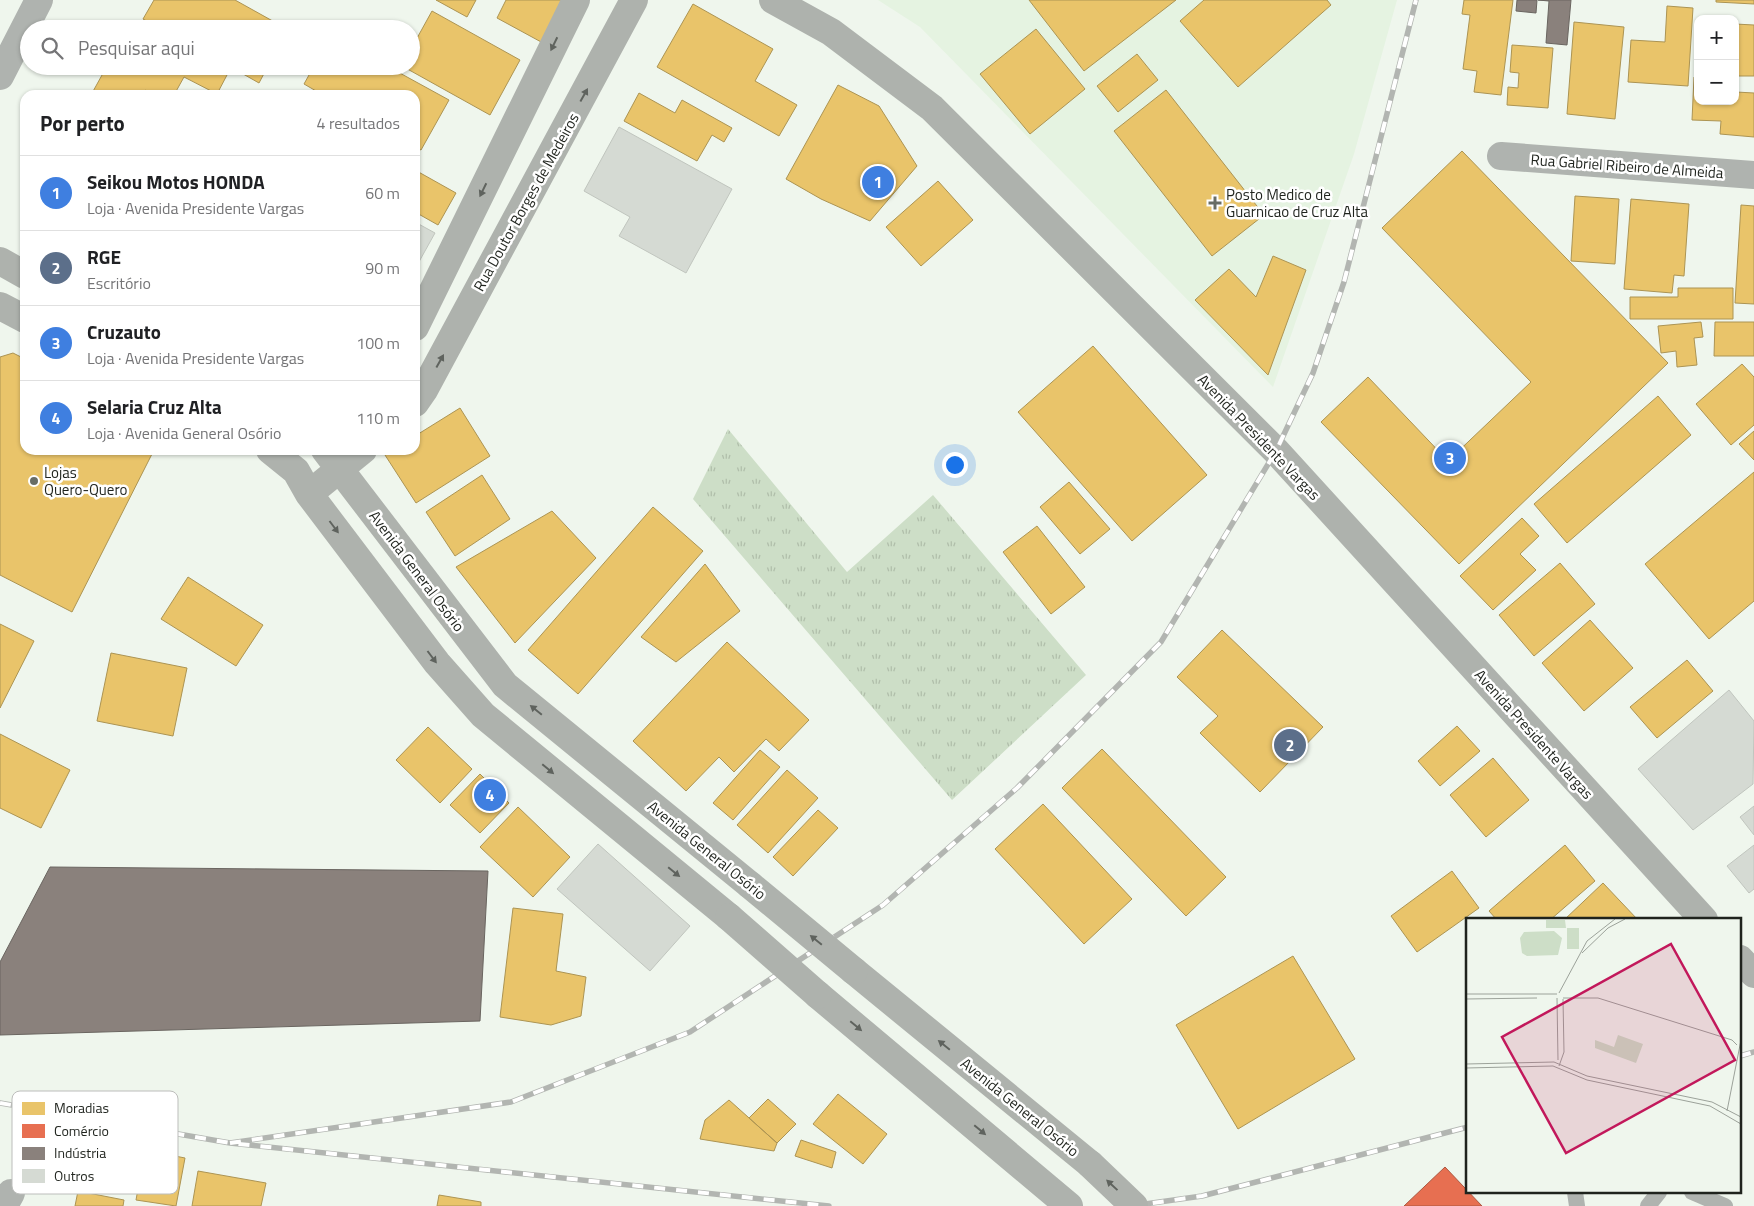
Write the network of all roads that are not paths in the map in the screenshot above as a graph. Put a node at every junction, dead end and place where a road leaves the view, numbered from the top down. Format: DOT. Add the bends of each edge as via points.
graph roads {
  1 [pos="39,0"];
  2 [pos="576,0"];
  3 [pos="634,0"];
  4 [pos="773,0"];
  5 [pos="29,20"];
  6 [pos="20,37"];
  7 [pos="0,76"];
  8 [pos="1500,156"];
  9 [pos="1754,175"];
  10 [pos="0,261"];
  11 [pos="20,272"];
  12 [pos="0,306"];
  13 [pos="20,316"];
  14 [pos="420,317"];
  15 [pos="420,396"];
  16 [pos="275,455"];
  17 [pos="329,457"];
  18 [pos="303,483"];
  19 [pos="619,779"];
  20 [pos="594,807"];
  21 [pos="1702,918"];
  22 [pos="1742,961"];
  23 [pos="1754,974"];
  24 [pos="1657,1194"];
  25 [pos="1697,1194"];
  26 [pos="1068,1206"];
  27 [pos="1134,1206"];
  28 [pos="1648,1206"];
  29 [pos="1725,1206"];
  1 -- 5 [label="street"];
  2 -- 14 [label="main road, one-way"];
  15 -- 3 [label="main road, Rua Doutor Borges de Medeiros, one-way"];
  4 -- 21 [label="main road, Avenida Presidente Vargas" via="831,32 932,108 1276,452"];
  6 -- 7 [label="street"];
  8 -- 9 [label="street, Rua Gabriel Ribeiro de Almeida"];
  10 -- 11 [label="main road"];
  12 -- 13 [label="main road"];
  16 -- 18 [label="main road"];
  17 -- 18 [label="main road"];
  19 -- 17 [label="main road, Avenida General Osório, one-way" via="505,685"];
  18 -- 20 [label="main road, one-way" via="436,663 483,714"];
  19 -- 20 [label="main road"];
  27 -- 19 [label="main road, Avenida General Osório, one-way, bridge" via="1090,1164"];
  20 -- 26 [label="main road, one-way, bridge" via="729,917"];
  22 -- 23 [label="main road"];
  24 -- 28 [label="lane"];
  25 -- 29 [label="lane"];
}
